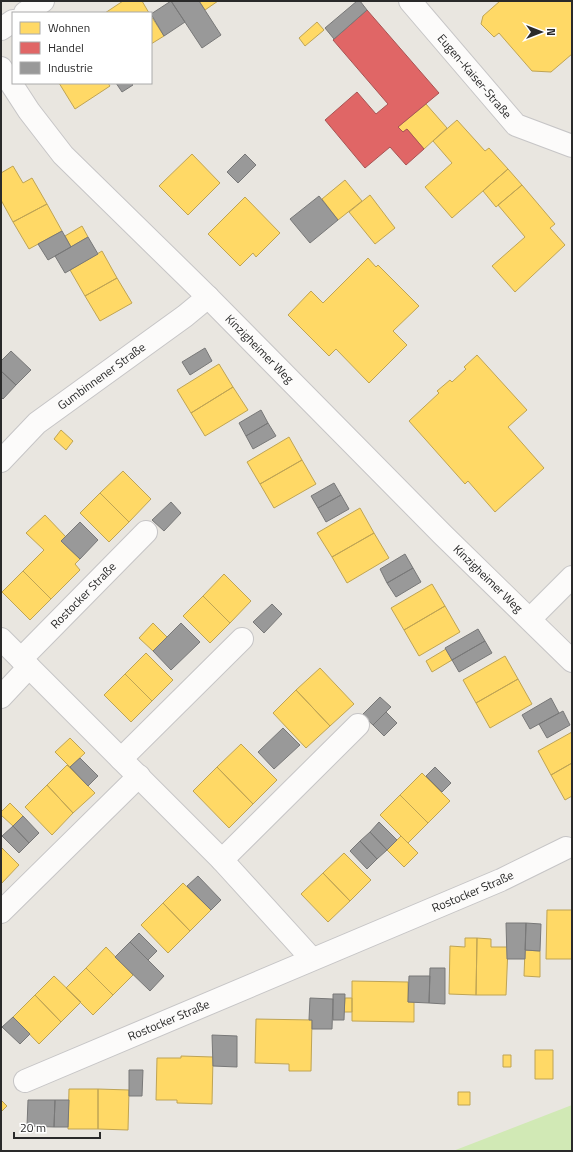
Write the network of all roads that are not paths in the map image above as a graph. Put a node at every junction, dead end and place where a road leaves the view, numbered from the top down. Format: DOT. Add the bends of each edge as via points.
graph roads {
  1 [pos="43,1"];
  2 [pos="410,1"];
  3 [pos="26,12"];
  4 [pos="12,22"];
  5 [pos="1,29"];
  6 [pos="1,68"];
  7 [pos="572,146"];
  8 [pos="208,297"];
  9 [pos="1,461"];
  10 [pos="146,532"];
  11 [pos="572,577"];
  12 [pos="530,619"];
  13 [pos="1,639"];
  14 [pos="242,640"];
  15 [pos="572,661"];
  16 [pos="25,663"];
  17 [pos="1,697"];
  18 [pos="358,725"];
  19 [pos="121,759"];
  20 [pos="139,776"];
  21 [pos="566,848"];
  22 [pos="222,860"];
  23 [pos="1,912"];
  24 [pos="312,959"];
  25 [pos="26,1081"];
  1 -- 3 [label="street"];
  2 -- 7 [label="street, Eugen-Kaiser-Straße" via="516,125"];
  4 -- 5 [label="street"];
  6 -- 8 [label="street, Kinzigheimer Weg" via="29,111 63,155"];
  8 -- 9 [label="street, Gumbinnener Straße" via="36,423"];
  8 -- 12 [label="street, Kinzigheimer Weg" via="443,535"];
  10 -- 16 [label="street, Rostocker Straße"];
  11 -- 12 [label="street, Kinzigheimer Weg"];
  12 -- 15 [label="street, Kinzigheimer Weg"];
  13 -- 16 [label="street"];
  14 -- 19 [label="street"];
  16 -- 17 [label="street, Rostocker Straße"];
  16 -- 19 [label="street"];
  18 -- 22 [label="street"];
  19 -- 20 [label="street"];
  20 -- 22 [label="street"];
  20 -- 23 [label="street"];
  21 -- 24 [label="street, Rostocker Straße" via="501,880"];
  22 -- 24 [label="street"];
  24 -- 25 [label="street, Rostocker Straße"];
}
